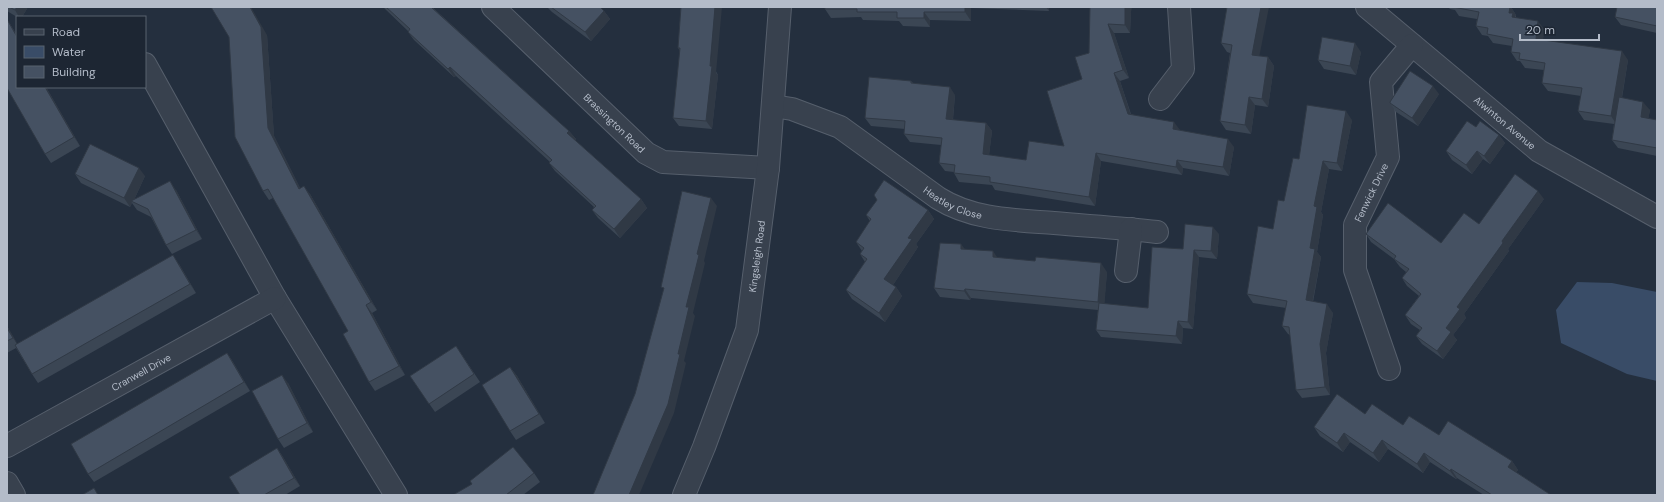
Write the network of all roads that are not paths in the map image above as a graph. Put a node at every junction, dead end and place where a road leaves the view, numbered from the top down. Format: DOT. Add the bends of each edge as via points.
graph roads {
  1 [pos="493,7"];
  2 [pos="780,7"];
  3 [pos="1179,7"];
  4 [pos="1367,7"];
  5 [pos="1412,45"];
  6 [pos="146,66"];
  7 [pos="1160,99"];
  8 [pos="773,106"];
  9 [pos="768,168"];
  10 [pos="1657,217"];
  11 [pos="1131,229"];
  12 [pos="1157,232"];
  13 [pos="1126,271"];
  14 [pos="276,298"];
  15 [pos="1389,369"];
  16 [pos="7,446"];
  17 [pos="7,484"];
  18 [pos="14,495"];
  19 [pos="396,495"];
  20 [pos="684,495"];
  1 -- 9 [label="street, Brassington Road" via="646,153 663,162"];
  2 -- 8 [label="street, Kingsleigh Road"];
  3 -- 7 [label="street" via="1183,69"];
  4 -- 5 [label="street, Alwinton Avenue"];
  5 -- 10 [label="street, Alwinton Avenue" via="1539,151"];
  5 -- 15 [label="street, Fenwick Drive" via="1381,82 1388,157 1355,225 1355,270"];
  6 -- 14 [label="street"];
  8 -- 9 [label="street, Kingsleigh Road"];
  8 -- 11 [label="street, Heatley Close" via="792,109 840,127 946,204 969,212 996,218"];
  9 -- 20 [label="street, Kingsleigh Road" via="747,330"];
  11 -- 12 [label="street, Heatley Close"];
  11 -- 13 [label="street"];
  14 -- 16 [label="street, Cranwell Drive"];
  14 -- 19 [label="street"];
  17 -- 18 [label="street"];
}
